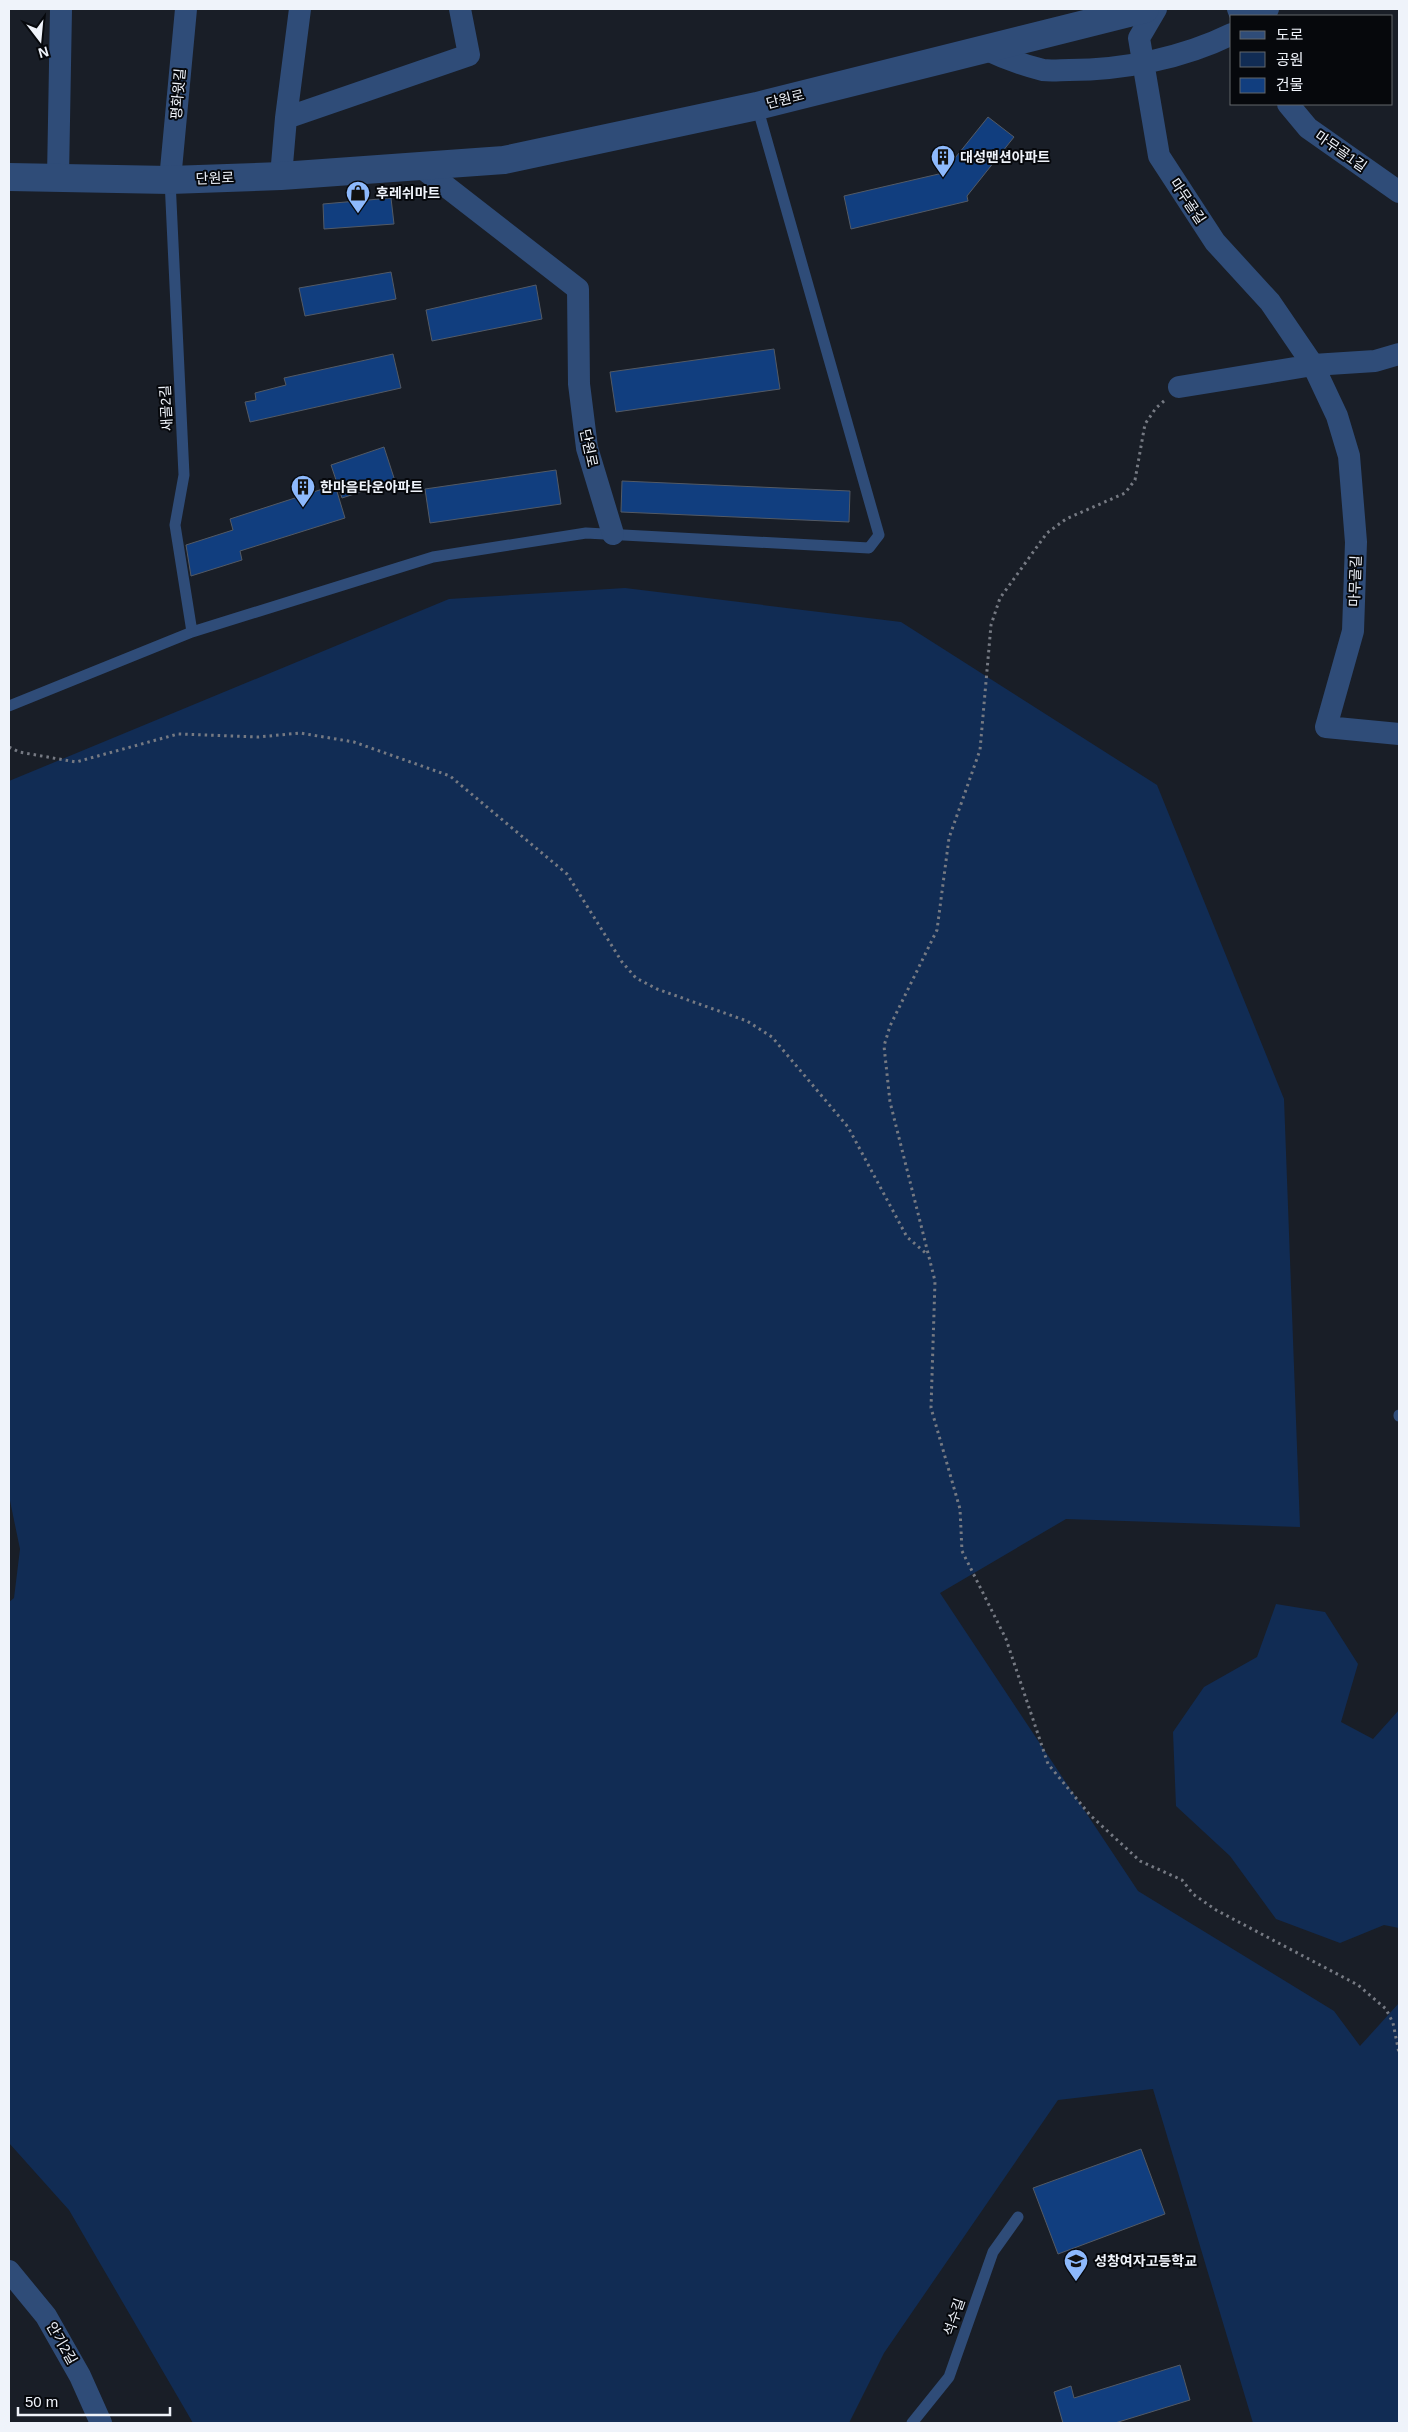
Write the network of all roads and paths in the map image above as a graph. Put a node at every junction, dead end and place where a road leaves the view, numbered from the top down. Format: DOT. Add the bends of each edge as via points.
graph roads {
  1 [pos="61,9"];
  2 [pos="186,9"];
  3 [pos="300,9"];
  4 [pos="460,9"];
  5 [pos="1145,9"];
  6 [pos="1156,9"];
  7 [pos="1230,35"];
  8 [pos="985,49"];
  9 [pos="1142,63"];
  10 [pos="1289,105"];
  11 [pos="757,106"];
  12 [pos="286,118"];
  13 [pos="421,166"];
  14 [pos="281,176"];
  15 [pos="9,177"];
  16 [pos="58,177"];
  17 [pos="170,180"];
  18 [pos="1399,192"];
  19 [pos="1399,354"];
  20 [pos="1313,365"];
  21 [pos="1179,387"];
  22 [pos="613,534"];
  23 [pos="192,632"];
  24 [pos="9,706"];
  25 [pos="1399,734"];
  26 [pos="9,747"];
  27 [pos="928,1255"];
  28 [pos="1399,2053"];
  29 [pos="1018,2217"];
  30 [pos="9,2270"];
  31 [pos="101,2423"];
  32 [pos="912,2423"];
  1 -- 16 [label="street"];
  2 -- 17 [label="street, 평화윗길"];
  3 -- 12 [label="street"];
  4 -- 12 [label="street" via="469,55"];
  5 -- 8 [label="street, 단원로"];
  6 -- 9 [label="street, 마무골길" via="1139,38"];
  7 -- 9 [label="street" via="1213,43"];
  8 -- 9 [label="street" via="1008,60 1044,70 1093,70"];
  8 -- 11 [label="street, 단원로"];
  9 -- 20 [label="street, 마무골길" via="1159,156 1215,242 1270,302"];
  10 -- 18 [label="street, 마무골1길" via="1308,128"];
  11 -- 13 [label="street, 단원로" via="504,160"];
  11 -- 22 [label="lane" via="880,535 869,548"];
  12 -- 14 [label="street"];
  13 -- 14 [label="street, 단원로"];
  13 -- 22 [label="street, 단원로" via="578,289 579,384 587,448"];
  14 -- 17 [label="street, 단원로"];
  15 -- 16 [label="street, 단원로"];
  16 -- 17 [label="street, 단원로"];
  17 -- 23 [label="lane, 새골2길" via="184,476 175,525"];
  19 -- 20 [label="street" via="1375,361"];
  20 -- 21 [label="street"];
  20 -- 25 [label="street, 마무골길" via="1337,416 1349,456 1356,542 1353,631 1326,727"];
  21 -- 27 [label="path" via="1156,408 1145,424 1135,480 1125,493 1066,520 1047,533 1000,598 991,625 980,750 950,838 937,930 890,1026 884,1046 890,1102"];
  22 -- 23 [label="lane" via="586,533 433,557"];
  23 -- 24 [label="lane"];
  26 -- 27 [label="path" via="19,752 76,762 178,734 258,737 300,733 354,742 450,776 567,874 622,962 636,978 657,989 747,1021 772,1037 848,1127 907,1237"];
  27 -- 28 [label="path" via="935,1282 931,1408 960,1510 962,1551 1006,1639 1048,1764 1090,1815 1140,1861 1182,1880 1193,1894 1216,1910 1358,1985 1386,2009 1393,2023"];
  29 -- 32 [label="lane, 석수길" via="993,2252 949,2377"];
  30 -- 31 [label="street, 안기2길" via="46,2316 80,2376"];
}
